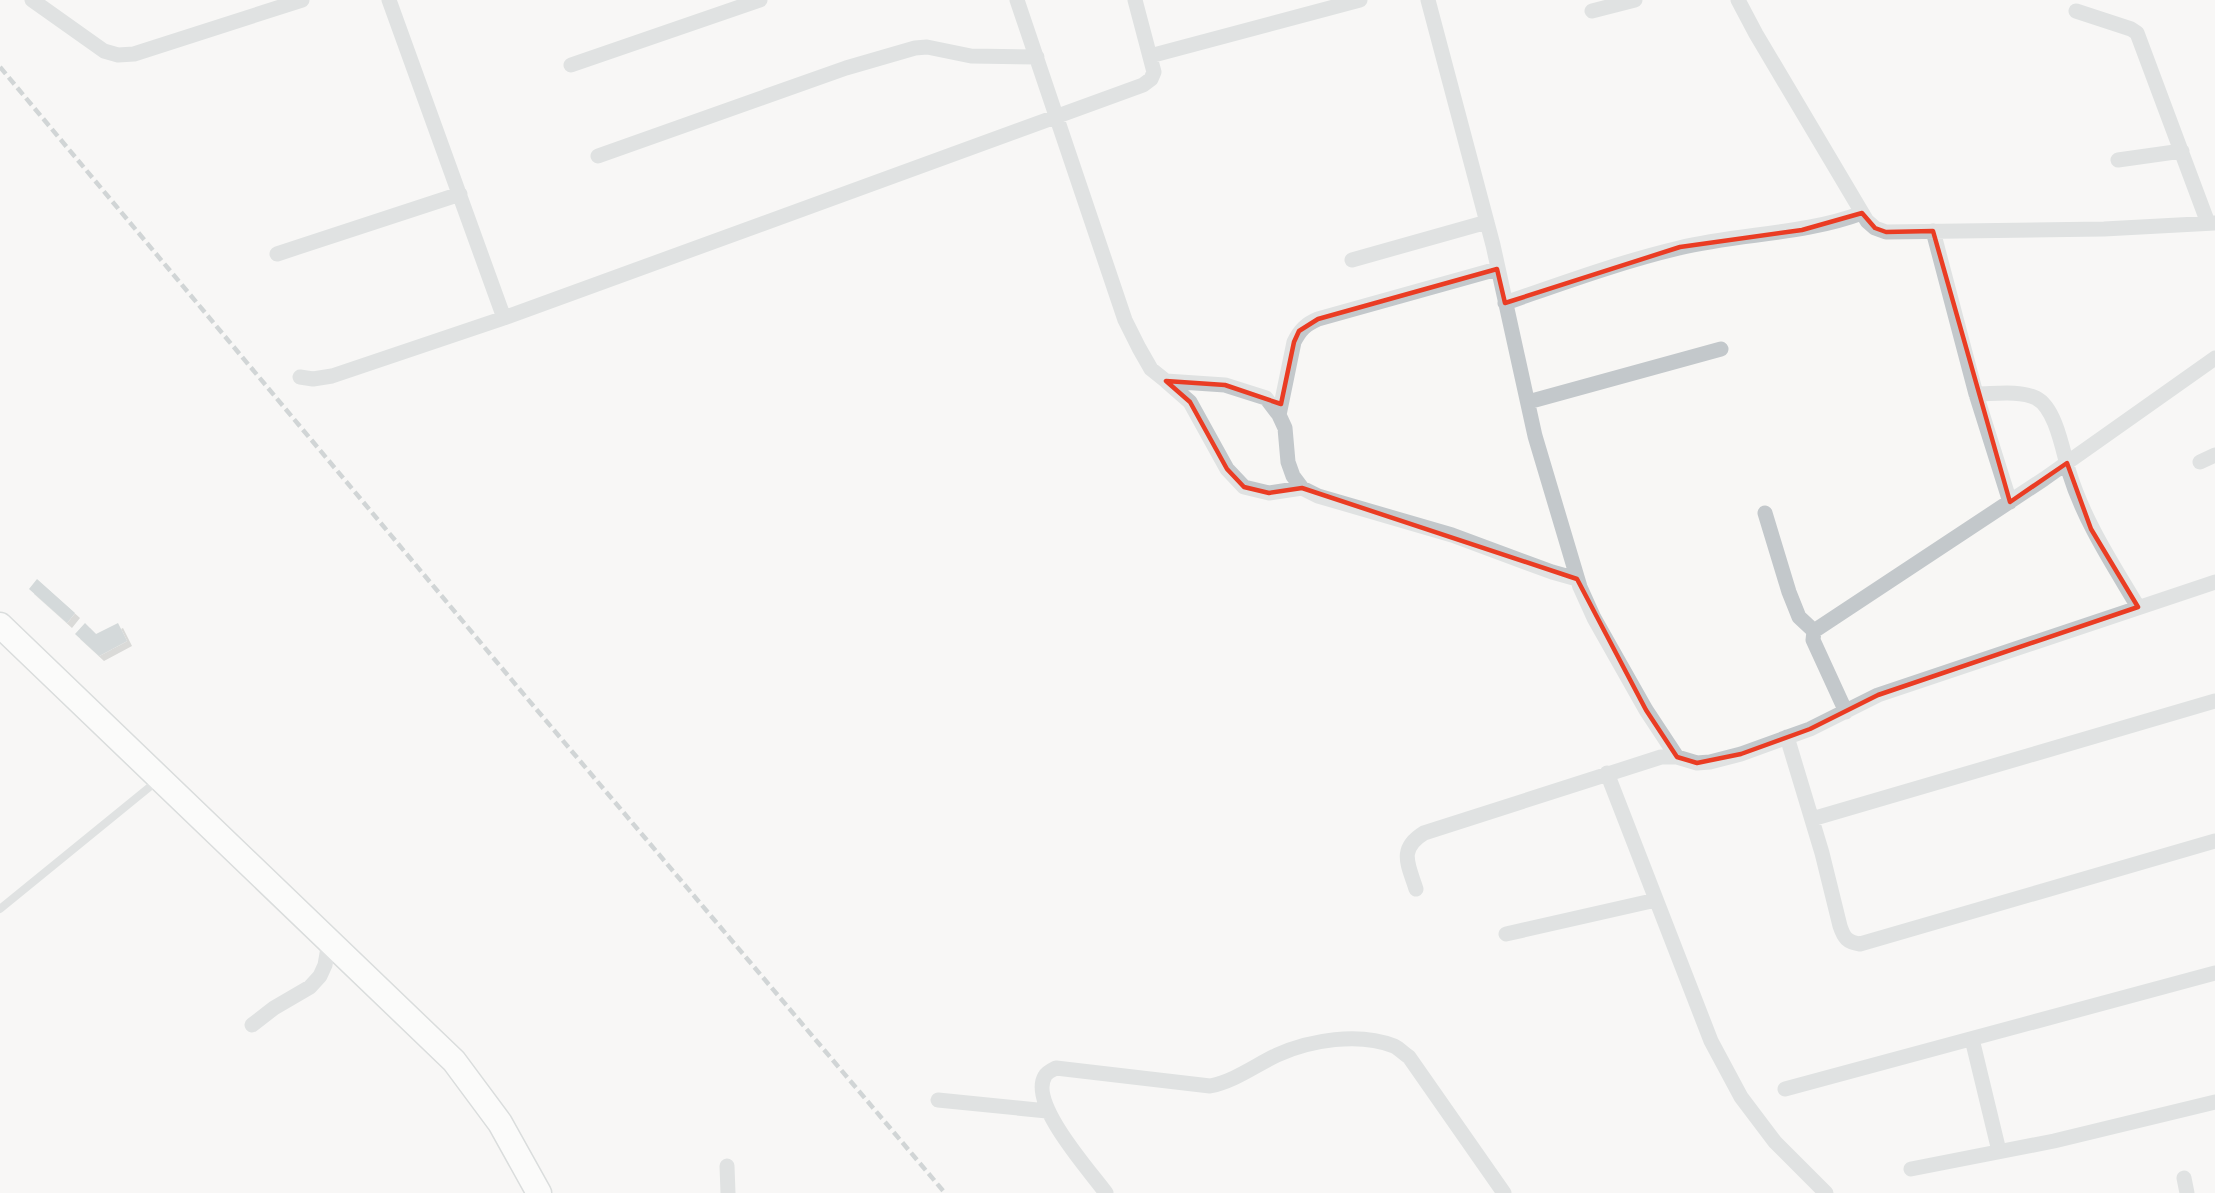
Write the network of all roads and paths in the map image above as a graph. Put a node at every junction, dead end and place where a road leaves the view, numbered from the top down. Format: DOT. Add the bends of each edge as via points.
graph roads {
  1 [pos="32,0"];
  2 [pos="302,0"];
  3 [pos="389,0"];
  4 [pos="759,0"];
  5 [pos="1017,0"];
  6 [pos="1135,0"];
  7 [pos="1360,0"];
  8 [pos="1428,0"];
  9 [pos="1635,0"];
  10 [pos="1738,0"];
  11 [pos="1592,10"];
  12 [pos="2076,11"];
  13 [pos="1150,56"];
  14 [pos="1037,57"];
  15 [pos="571,64"];
  16 [pos="1058,117"];
  17 [pos="2182,151"];
  18 [pos="598,156"];
  19 [pos="2118,160"];
  20 [pos="460,194"];
  21 [pos="1862,213"];
  22 [pos="1487,222"];
  23 [pos="2211,223"];
  24 [pos="1933,231"];
  25 [pos="277,254"];
  26 [pos="1352,260"];
  27 [pos="1497,268"];
  28 [pos="1505,303"];
  29 [pos="504,318"];
  30 [pos="1721,349"];
  31 [pos="2215,358"];
  32 [pos="300,377"];
  33 [pos="1166,381"];
  34 [pos="1976,394"];
  35 [pos="1528,402"];
  36 [pos="1279,415"];
  37 [pos="2215,455"];
  38 [pos="2200,462"];
  39 [pos="2067,463"];
  40 [pos="1302,488"];
  41 [pos="2010,502"];
  42 [pos="1764,513"];
  43 [pos="1577,579"];
  44 [pos="2215,582"];
  45 [pos="2138,607"];
  46 [pos="0,625"];
  47 [pos="1814,631"];
  48 [pos="2215,701"];
  49 [pos="1846,712"];
  50 [pos="1787,737"];
  51 [pos="1677,757"];
  52 [pos="1607,773"];
  53 [pos="160,779"];
  54 [pos="1812,819"];
  55 [pos="2215,841"];
  56 [pos="1416,889"];
  57 [pos="1656,900"];
  58 [pos="0,909"];
  59 [pos="1506,934"];
  60 [pos="329,942"];
  61 [pos="2215,973"];
  62 [pos="252,1025"];
  63 [pos="1972,1039"];
  64 [pos="1785,1089"];
  65 [pos="938,1100"];
  66 [pos="2215,1102"];
  67 [pos="1047,1111"];
  68 [pos="1999,1151"];
  69 [pos="727,1166"];
  70 [pos="1911,1168"];
  71 [pos="539,1193"];
  72 [pos="728,1193"];
  73 [pos="1106,1193"];
  74 [pos="1504,1193"];
  75 [pos="1827,1193"];
  1 -- 2 [label="street" via="104,51 118,55 134,54"];
  3 -- 20 [label="street"];
  4 -- 15 [label="street"];
  5 -- 14 [label="street"];
  6 -- 13 [label="street"];
  7 -- 13 [label="street"];
  8 -- 22 [label="street"];
  9 -- 11 [label="street"];
  10 -- 21 [label="street"];
  12 -- 17 [label="street" via="2137,33"];
  13 -- 16 [label="street" via="1154,72 1143,85"];
  14 -- 16 [label="street"];
  14 -- 18 [label="street" via="971,56 915,48 846,68"];
  16 -- 29 [label="street"];
  16 -- 33 [label="street" via="1125,320 1151,369"];
  17 -- 19 [label="street"];
  17 -- 23 [label="street"];
  20 -- 25 [label="street"];
  20 -- 29 [label="street"];
  21 -- 24 [label="street" via="1875,228 1886,232"];
  21 -- 28 [label="street" via="1802,230 1680,247"];
  22 -- 26 [label="street"];
  22 -- 27 [label="street"];
  23 -- 24 [label="street"];
  24 -- 34 [label="street"];
  27 -- 28 [label="street"];
  27 -- 36 [label="street" via="1308,323 1294,342"];
  28 -- 35 [label="street"];
  29 -- 32 [label="street" via="332,376"];
  30 -- 35 [label="street"];
  31 -- 39 [label="street"];
  33 -- 36 [label="street" via="1205,382 1252,392 1266,398"];
  33 -- 40 [label="street" via="1190,402 1227,469 1244,487 1269,493"];
  34 -- 39 [label="street" via="2036,398 2054,420"];
  34 -- 41 [label="street"];
  35 -- 43 [label="street"];
  36 -- 40 [label="street" via="1285,428 1288,462"];
  37 -- 38 [label="street"];
  39 -- 41 [label="street"];
  39 -- 45 [label="street" via="2091,529"];
  40 -- 43 [label="street"];
  41 -- 47 [label="street"];
  42 -- 47 [label="street" via="1799,617"];
  43 -- 51 [label="street" via="1593,618"];
  44 -- 45 [label="street"];
  45 -- 49 [label="street" via="1878,695"];
  46 -- 53 [label="main road"];
  47 -- 49 [label="street" via="1813,640"];
  48 -- 54 [label="street"];
  49 -- 50 [label="street"];
  50 -- 51 [label="street" via="1710,762 1696,763"];
  50 -- 54 [label="street"];
  51 -- 52 [label="street" via="1661,757"];
  52 -- 56 [label="street" via="1424,833 1407,848 1407,862"];
  52 -- 57 [label="street"];
  53 -- 58 [label="lane"];
  53 -- 60 [label="main road"];
  54 -- 55 [label="street" via="1843,937 1860,944"];
  57 -- 59 [label="street"];
  57 -- 75 [label="street" via="1712,1041 1740,1097 1775,1142"];
  60 -- 62 [label="street" via="325,964 315,981"];
  60 -- 71 [label="main road" via="454,1061 500,1123"];
  61 -- 63 [label="street"];
  63 -- 64 [label="street"];
  63 -- 68 [label="street"];
  65 -- 67 [label="street"];
  66 -- 68 [label="street"];
  67 -- 73 [label="street"];
  67 -- 74 [label="street" via="1043,1078 1056,1068 1210,1086 1303,1045 1346,1039 1375,1041 1396,1047 1409,1057"];
  68 -- 70 [label="street"];
  69 -- 72 [label="street"];
}
